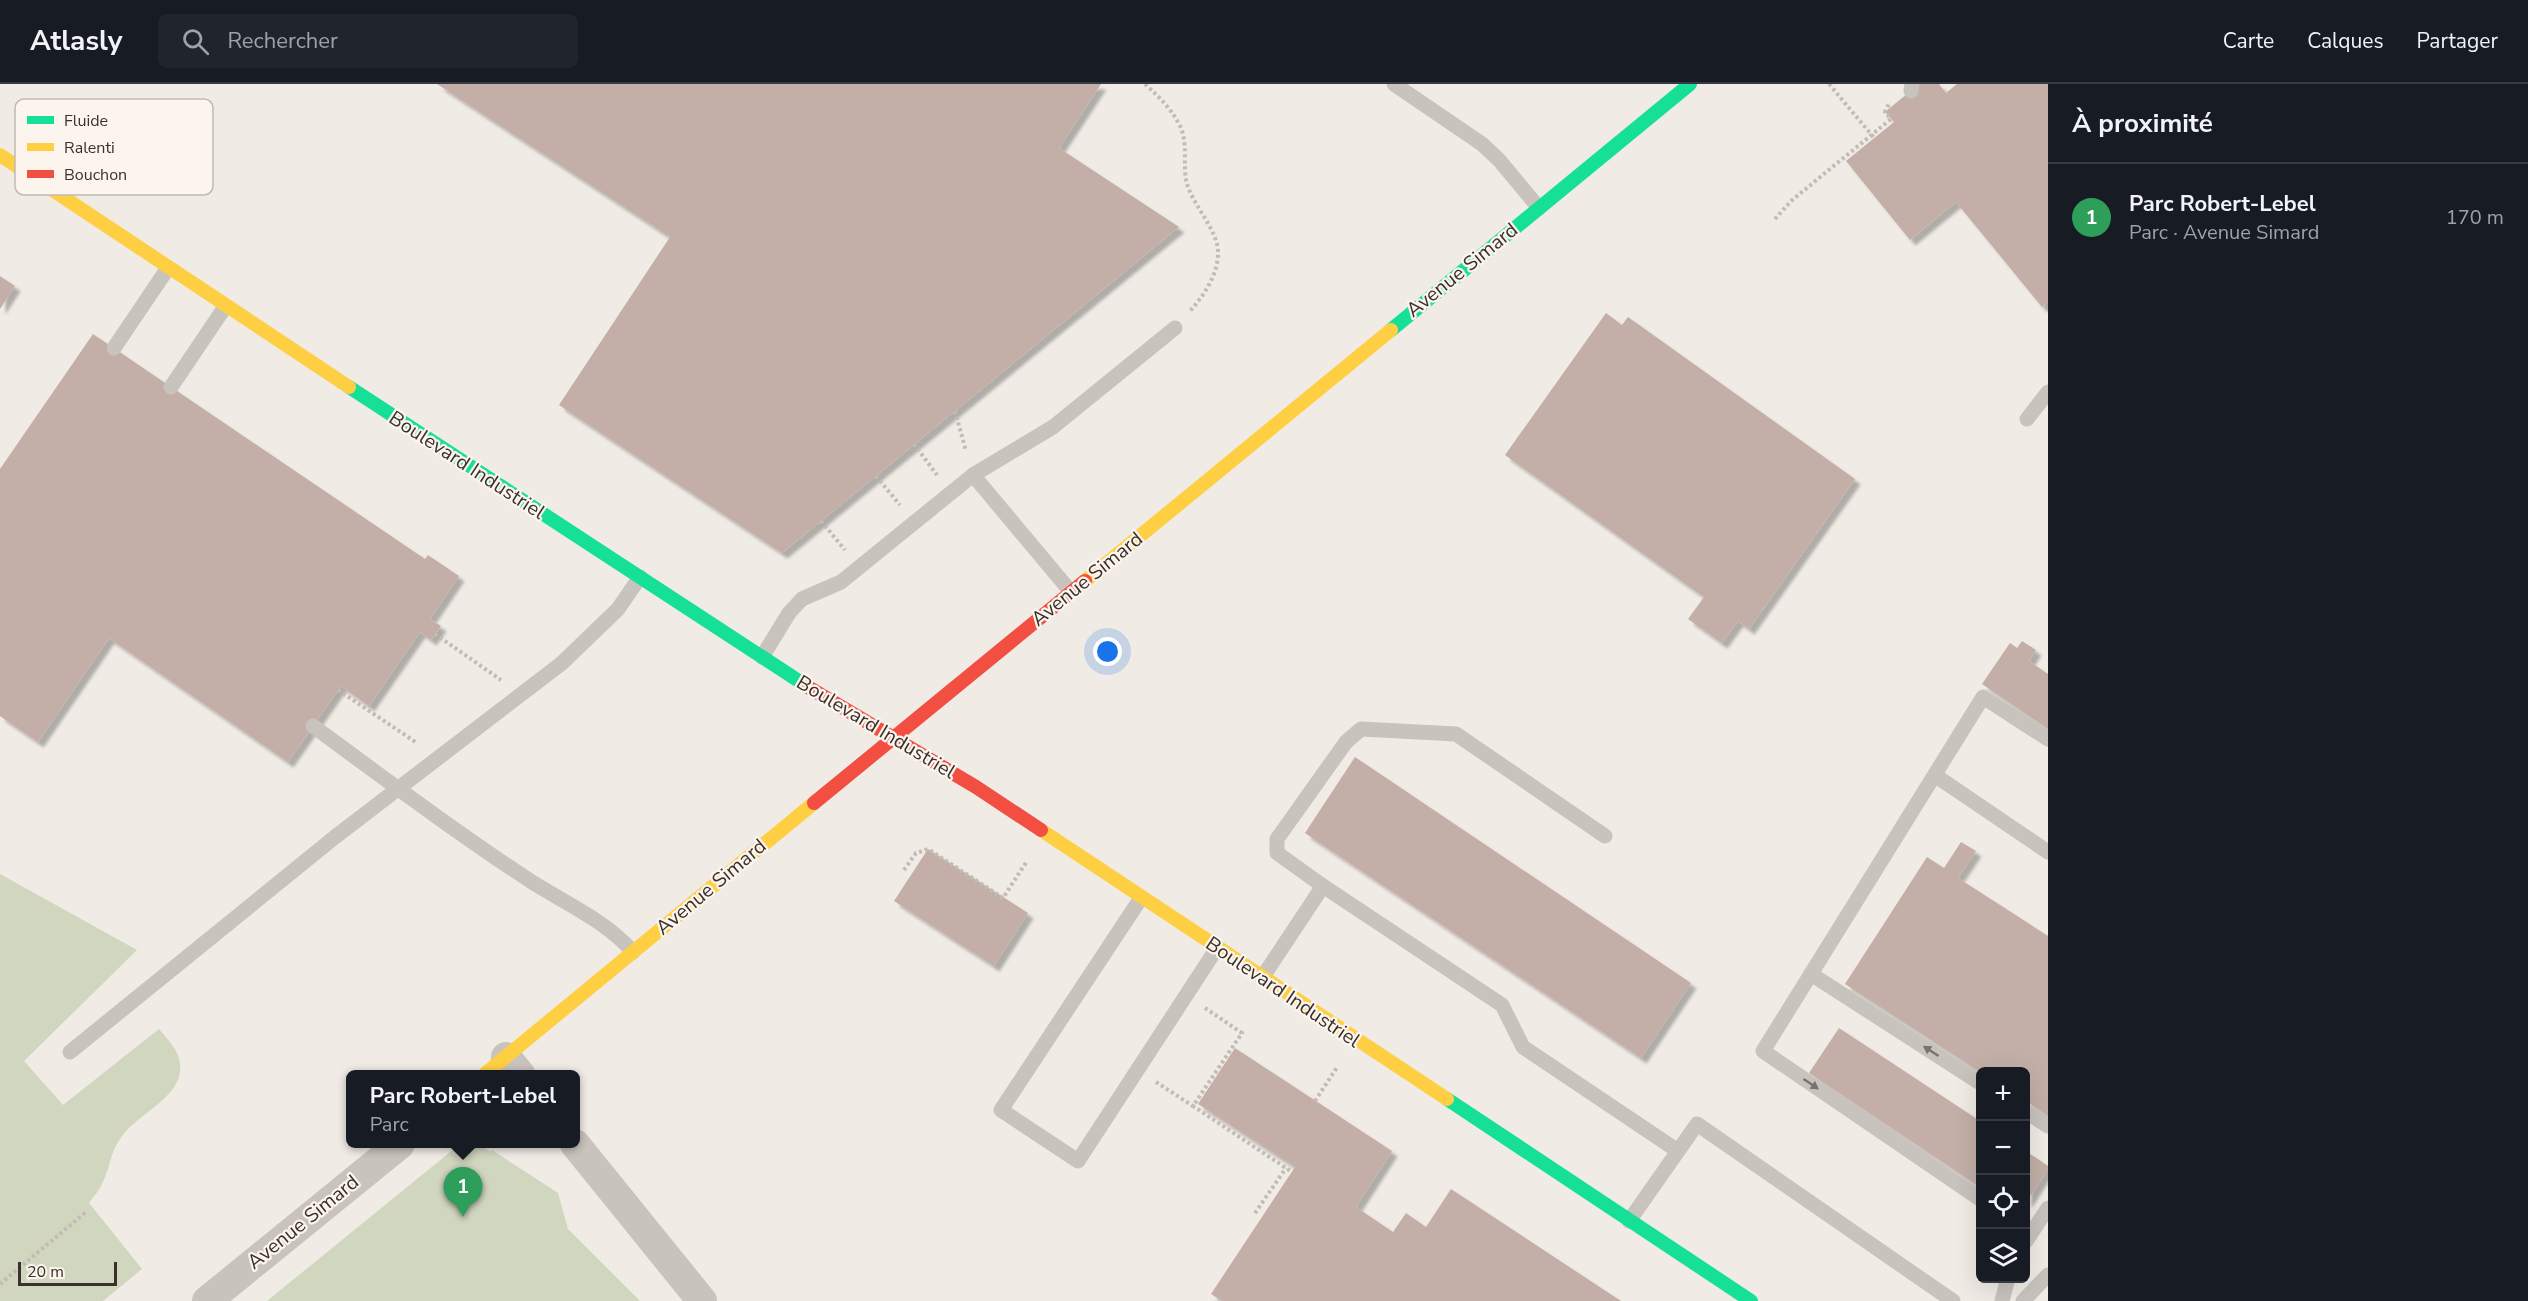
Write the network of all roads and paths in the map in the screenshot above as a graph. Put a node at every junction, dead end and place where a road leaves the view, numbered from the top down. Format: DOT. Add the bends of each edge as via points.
graph roads {
  1 [pos="1145,84"];
  2 [pos="1394,84"];
  3 [pos="1829,84"];
  4 [pos="1688,85"];
  5 [pos="1885,112"];
  6 [pos="1873,137"];
  7 [pos="0,155"];
  8 [pos="15,165"];
  9 [pos="59,195"];
  10 [pos="1539,208"];
  11 [pos="1775,219"];
  12 [pos="168,268"];
  13 [pos="225,307"];
  14 [pos="1175,328"];
  15 [pos="114,348"];
  16 [pos="171,387"];
  17 [pos="2048,392"];
  18 [pos="955,411"];
  19 [pos="2027,419"];
  20 [pos="960,434"];
  21 [pos="914,444"];
  22 [pos="927,460"];
  23 [pos="973,475"];
  24 [pos="876,476"];
  25 [pos="889,491"];
  26 [pos="821,520"];
  27 [pos="834,536"];
  28 [pos="640,578"];
  29 [pos="1071,592"];
  30 [pos="435,634"];
  31 [pos="762,657"];
  32 [pos="486,669"];
  33 [pos="338,690"];
  34 [pos="313,726"];
  35 [pos="404,734"];
  36 [pos="892,738"];
  37 [pos="2048,739"];
  38 [pos="1936,776"];
  39 [pos="397,788"];
  40 [pos="1605,836"];
  41 [pos="2048,852"];
  42 [pos="1029,858"];
  43 [pos="904,870"];
  44 [pos="1323,886"];
  45 [pos="1141,898"];
  46 [pos="1217,948"];
  47 [pos="633,952"];
  48 [pos="1811,974"];
  49 [pos="1262,978"];
  50 [pos="1186,995"];
  51 [pos="70,1052"];
  52 [pos="1340,1063"];
  53 [pos="503,1069"];
  54 [pos="1137,1070"];
  55 [pos="1976,1080"];
  56 [pos="1315,1101"];
  57 [pos="1193,1106"];
  58 [pos="2030,1115"];
  59 [pos="2048,1126"];
  60 [pos="394,1148"];
  61 [pos="579,1148"];
  62 [pos="1678,1151"];
  63 [pos="1286,1168"];
  64 [pos="1292,1172"];
  65 [pos="1976,1196"];
  66 [pos="2048,1208"];
  67 [pos="86,1212"];
  68 [pos="1255,1213"];
  69 [pos="1629,1221"];
  70 [pos="2030,1230"];
  71 [pos="2048,1275"];
  72 [pos="2007,1283"];
  73 [pos="0,1284"];
  74 [pos="207,1301"];
  75 [pos="702,1301"];
  76 [pos="1751,1301"];
  77 [pos="1953,1301"];
  78 [pos="2002,1301"];
  79 [pos="2023,1301"];
  1 -- 14 [label="path" via="1171,109 1182,129 1186,181 1218,250 1210,282 1198,303"];
  2 -- 10 [label="lane" via="1482,144"];
  3 -- 6 [label="path"];
  4 -- 10 [label="street, Avenue Simard"];
  5 -- 6 [label="path" via="1891,119"];
  6 -- 11 [label="path" via="1791,201"];
  7 -- 8 [label="street, Boulevard Industriel"];
  9 -- 12 [label="street, Boulevard Industriel"];
  10 -- 29 [label="street, Avenue Simard"];
  12 -- 13 [label="street, Boulevard Industriel"];
  12 -- 15 [label="lane"];
  13 -- 16 [label="lane"];
  13 -- 28 [label="street, Boulevard Industriel"];
  14 -- 23 [label="lane" via="1053,427"];
  17 -- 19 [label="lane"];
  18 -- 20 [label="path"];
  21 -- 22 [label="path"];
  23 -- 29 [label="lane"];
  23 -- 31 [label="lane" via="841,582 802,599"];
  24 -- 25 [label="path"];
  26 -- 27 [label="path"];
  28 -- 31 [label="street, Boulevard Industriel"];
  28 -- 39 [label="lane" via="618,609 569,656"];
  29 -- 36 [label="street, Avenue Simard"];
  30 -- 32 [label="path"];
  31 -- 36 [label="street, Boulevard Industriel"];
  33 -- 35 [label="path"];
  34 -- 39 [label="lane"];
  36 -- 45 [label="street, Boulevard Industriel" via="976,787"];
  36 -- 47 [label="street, Avenue Simard"];
  37 -- 38 [label="lane" via="1983,697"];
  38 -- 41 [label="lane"];
  38 -- 48 [label="lane"];
  39 -- 47 [label="lane" via="532,882 613,932"];
  39 -- 51 [label="lane"];
  40 -- 44 [label="lane" via="1456,734 1361,729 1346,742 1277,839 1277,854"];
  42 -- 43 [label="path" via="1003,898 928,849 916,853"];
  44 -- 49 [label="lane"];
  44 -- 62 [label="lane" via="1502,1005 1523,1047"];
  45 -- 46 [label="street, Boulevard Industriel"];
  45 -- 54 [label="lane" via="1000,1110 1078,1161"];
  46 -- 49 [label="street, Boulevard Industriel"];
  46 -- 50 [label="lane"];
  47 -- 53 [label="street, Avenue Simard"];
  55 -- 48 [label="lane, one-way"];
  48 -- 65 [label="lane, one-way" via="1762,1051"];
  49 -- 69 [label="street, Boulevard Industriel"];
  50 -- 54 [label="lane"];
  50 -- 57 [label="path" via="1242,1033"];
  52 -- 56 [label="path"];
  54 -- 57 [label="path"];
  57 -- 63 [label="path"];
  58 -- 59 [label="lane"];
  60 -- 74 [label="street, Avenue Simard"];
  61 -- 75 [label="street"];
  62 -- 69 [label="lane"];
  62 -- 77 [label="lane" via="1697,1124"];
  63 -- 64 [label="path"];
  63 -- 68 [label="path"];
  66 -- 70 [label="lane"];
  67 -- 73 [label="path"];
  69 -- 76 [label="street, Boulevard Industriel"];
  71 -- 79 [label="lane"];
  72 -- 78 [label="lane"];
}
